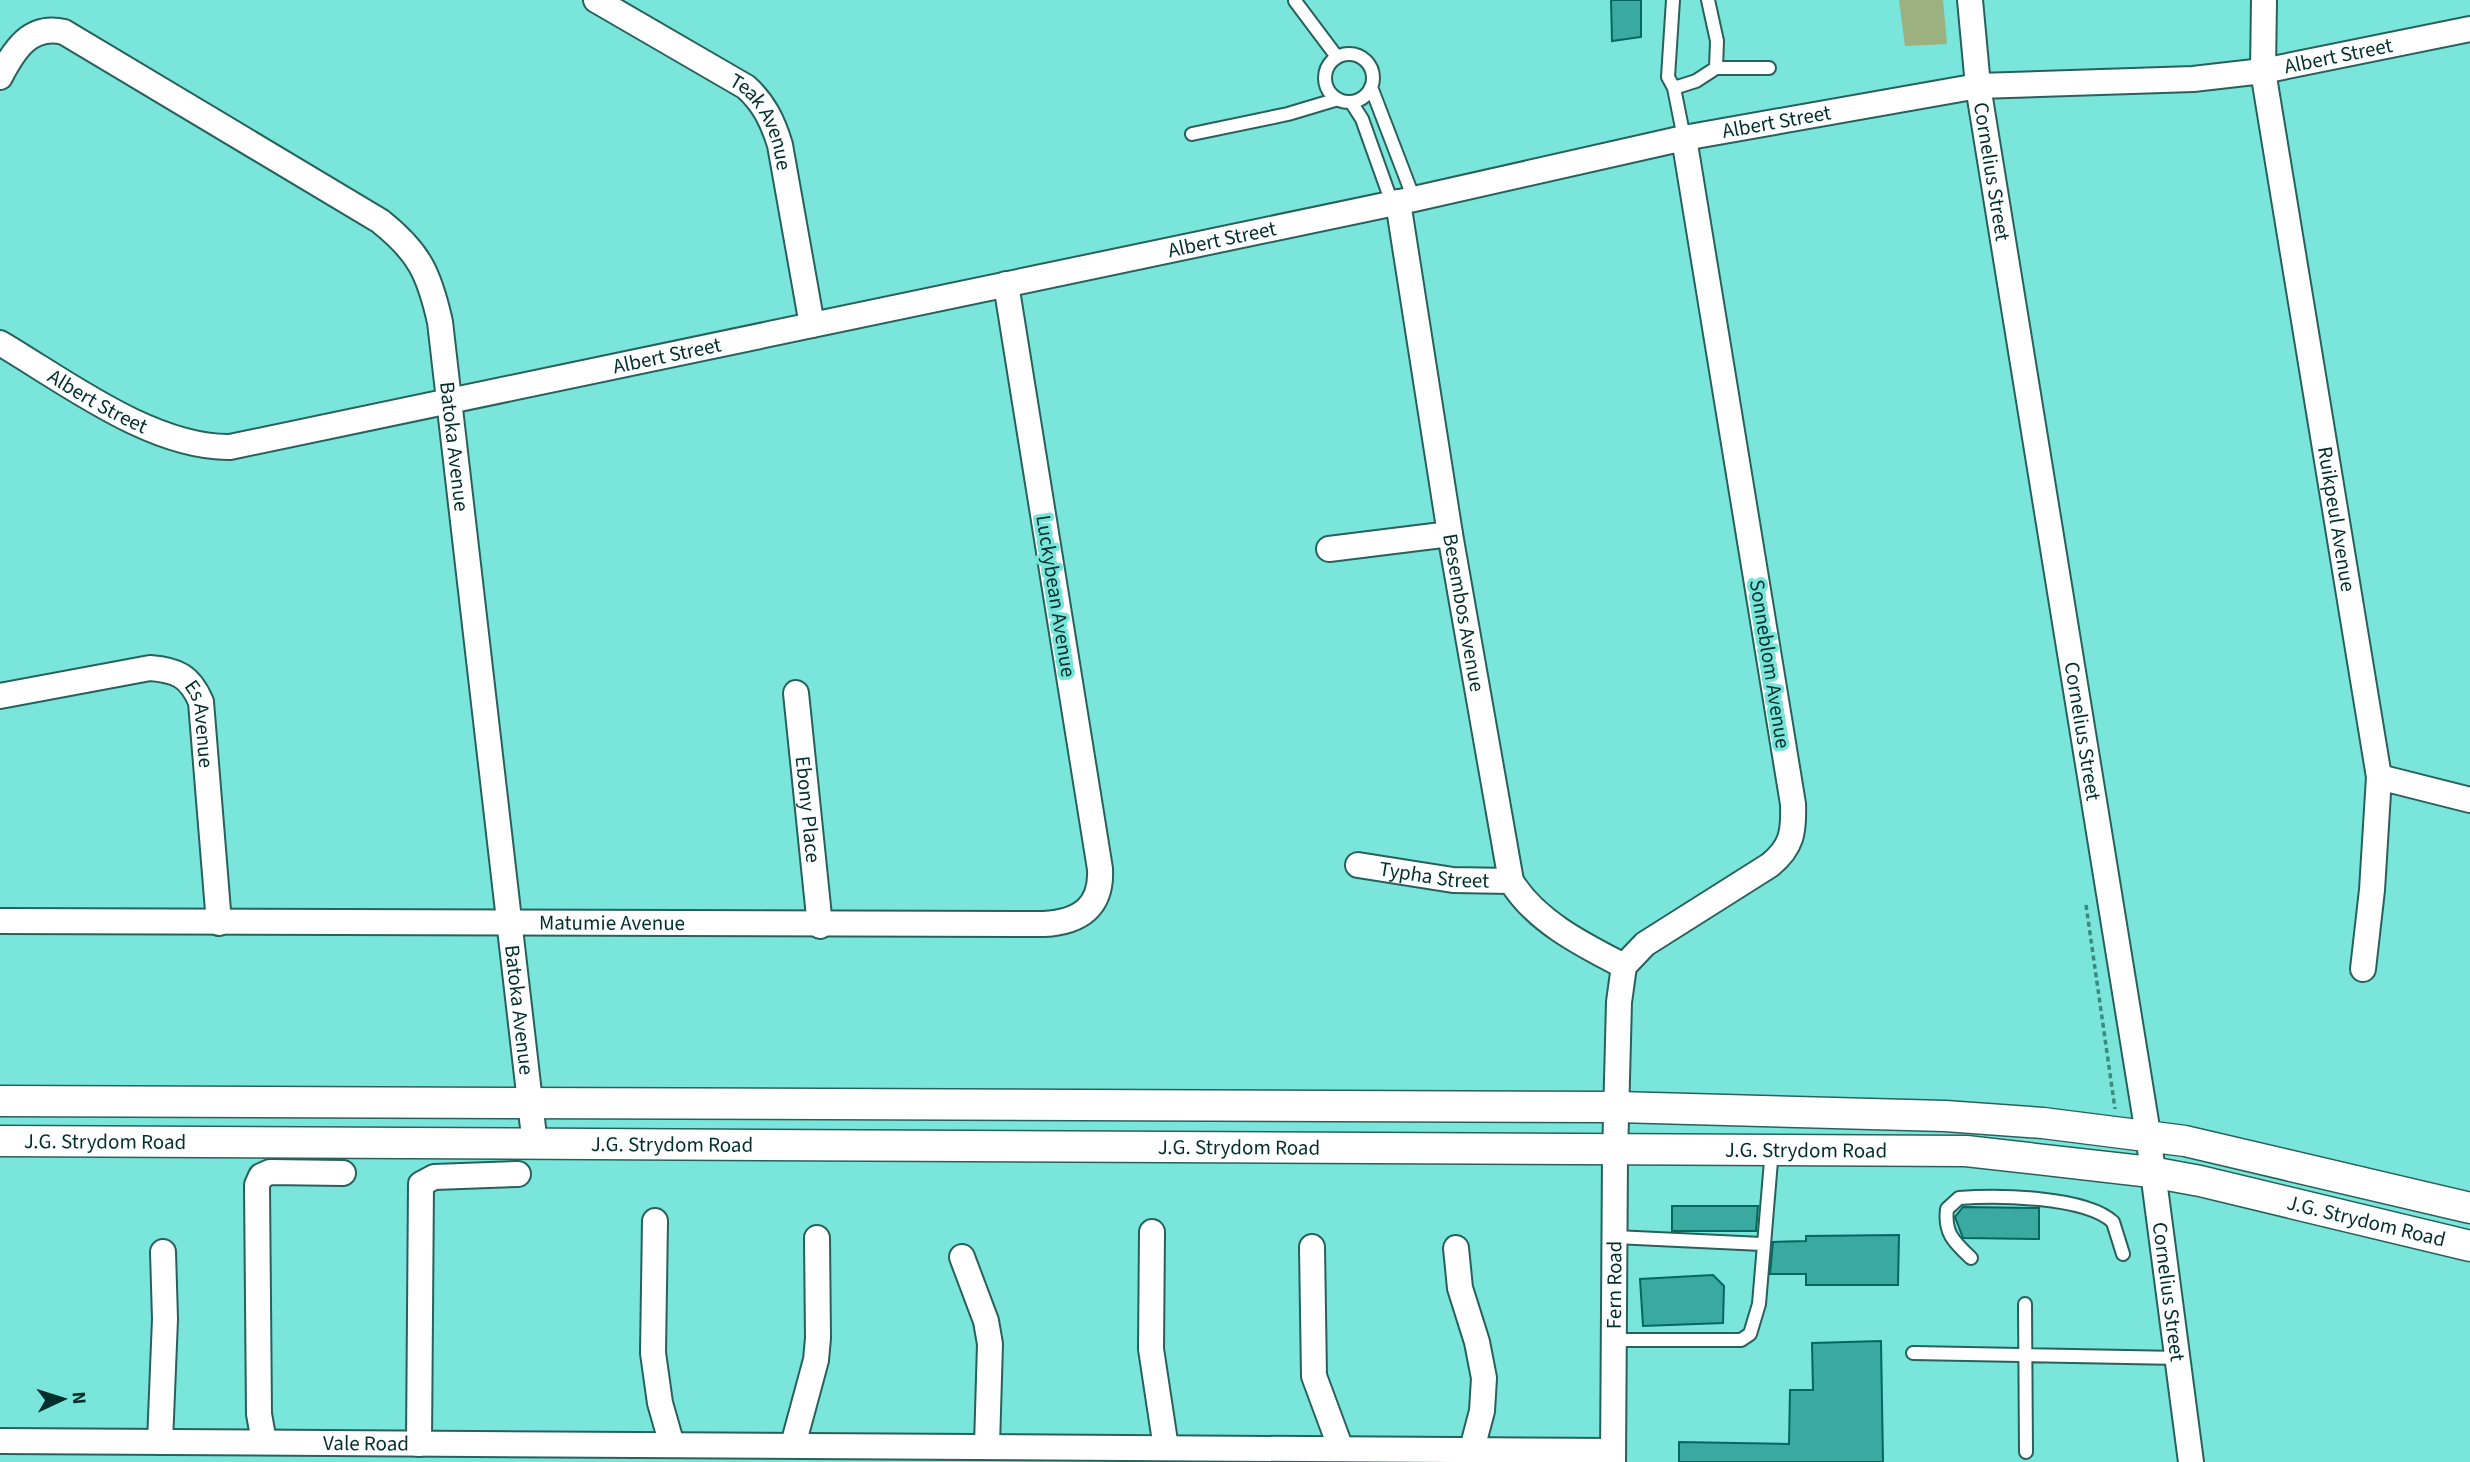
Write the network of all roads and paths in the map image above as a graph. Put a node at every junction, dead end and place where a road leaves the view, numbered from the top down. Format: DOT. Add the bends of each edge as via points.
graph roads {
  1 [pos="596,0"];
  2 [pos="1673,0"];
  3 [pos="1708,0"];
  4 [pos="1970,0"];
  5 [pos="2264,0"];
  6 [pos="1295,1"];
  7 [pos="2470,29"];
  8 [pos="1337,57"];
  9 [pos="1716,68"];
  10 [pos="1769,68"];
  11 [pos="2263,71"];
  12 [pos="0,77"];
  13 [pos="1978,86"];
  14 [pos="1371,88"];
  15 [pos="1674,88"];
  16 [pos="1345,100"];
  17 [pos="1192,134"];
  18 [pos="1684,138"];
  19 [pos="1401,201"];
  20 [pos="1006,284"];
  21 [pos="812,325"];
  22 [pos="0,344"];
  23 [pos="447,403"];
  24 [pos="1450,534"];
  25 [pos="1329,549"];
  26 [pos="796,693"];
  27 [pos="0,696"];
  28 [pos="2379,777"];
  29 [pos="2470,800"];
  30 [pos="1358,864"];
  31 [pos="1511,881"];
  32 [pos="1092,906"];
  33 [pos="0,921"];
  34 [pos="219,923"];
  35 [pos="508,923"];
  36 [pos="820,926"];
  37 [pos="1624,966"];
  38 [pos="2363,969"];
  39 [pos="0,1101"];
  40 [pos="531,1105"];
  41 [pos="1617,1107"];
  42 [pos="2148,1134"];
  43 [pos="0,1141"];
  44 [pos="535,1145"];
  45 [pos="1772,1149"];
  46 [pos="1615,1150"];
  47 [pos="2151,1172"];
  48 [pos="343,1173"];
  49 [pos="518,1174"];
  50 [pos="2470,1208"];
  51 [pos="655,1221"];
  52 [pos="1152,1232"];
  53 [pos="1615,1237"];
  54 [pos="817,1238"];
  55 [pos="1762,1244"];
  56 [pos="2470,1246"];
  57 [pos="1312,1247"];
  58 [pos="1456,1248"];
  59 [pos="163,1252"];
  60 [pos="2123,1254"];
  61 [pos="962,1257"];
  62 [pos="1971,1258"];
  63 [pos="2025,1304"];
  64 [pos="1614,1340"];
  65 [pos="1913,1353"];
  66 [pos="2027,1357"];
  67 [pos="2180,1358"];
  68 [pos="0,1441"];
  69 [pos="160,1442"];
  70 [pos="264,1443"];
  71 [pos="419,1444"];
  72 [pos="672,1445"];
  73 [pos="793,1445"];
  74 [pos="988,1445"];
  75 [pos="1166,1448"];
  76 [pos="1341,1449"];
  77 [pos="1472,1449"];
  78 [pos="2026,1452"];
  79 [pos="1613,1456"];
  80 [pos="2191,1462"];
  1 -- 21 [label="street, Teak Avenue" via="746,87 762,104 780,145"];
  2 -- 15 [label="lane" via="1668,77"];
  3 -- 9 [label="lane" via="1717,41"];
  4 -- 13 [label="street, Cornelius Street"];
  5 -- 11 [label="street, Ruikpeul Avenue"];
  6 -- 8 [label="lane"];
  7 -- 11 [label="street, Albert Street"];
  8 -- 14 [label="lane" via="1361,56 1374,75"];
  8 -- 16 [label="lane" via="1325,78 1329,90"];
  9 -- 10 [label="lane"];
  9 -- 15 [label="lane"];
  11 -- 13 [label="street, Albert Street" via="2193,79"];
  11 -- 28 [label="street, Ruikpeul Avenue"];
  12 -- 23 [label="street, Batoka Avenue" via="10,57 30,36 46,30 64,32 380,221 407,242 425,267 440,322"];
  13 -- 18 [label="street, Albert Street"];
  13 -- 42 [label="street, Cornelius Street"];
  14 -- 16 [label="lane" via="1363,98"];
  14 -- 19 [label="lane"];
  15 -- 18 [label="lane"];
  16 -- 17 [label="lane"];
  16 -- 19 [label="lane" via="1362,119"];
  18 -- 19 [label="street, Albert Street"];
  18 -- 37 [label="street, Sonneblom Avenue" via="1794,832 1783,854 1770,865 1645,944"];
  19 -- 20 [label="street, Albert Street"];
  19 -- 24 [label="street, Besembos Avenue"];
  20 -- 21 [label="street, Albert Street"];
  20 -- 32 [label="street, Luckybean Avenue" via="1100,869 1098,896"];
  21 -- 23 [label="street, Albert Street"];
  22 -- 23 [label="street, Albert Street" via="117,412 199,446 230,447"];
  23 -- 35 [label="street, Batoka Avenue"];
  24 -- 25 [label="street"];
  24 -- 31 [label="street, Besembos Avenue"];
  26 -- 36 [label="street, Ebony Place"];
  27 -- 34 [label="street, Es Avenue" via="150,668 170,669 195,686 201,702"];
  28 -- 29 [label="street"];
  28 -- 38 [label="street, Ruikpeul Avenue"];
  30 -- 31 [label="street, Typha Street" via="1453,880"];
  31 -- 37 [label="street" via="1526,901 1564,931"];
  32 -- 36 [label="street, Matumie Avenue" via="1080,918 1044,925"];
  33 -- 34 [label="street, Matumie Avenue"];
  34 -- 35 [label="street, Matumie Avenue"];
  35 -- 36 [label="street, Matumie Avenue"];
  35 -- 40 [label="street, Batoka Avenue"];
  37 -- 41 [label="street"];
  39 -- 40 [label="street, J.G. Strydom Road"];
  40 -- 41 [label="street, J.G. Strydom Road"];
  40 -- 44 [label="street, Batoka Avenue"];
  41 -- 42 [label="street, J.G. Strydom Road" via="1945,1116"];
  41 -- 46 [label="street, Fern Road"];
  42 -- 47 [label="street, Cornelius Street"];
  42 -- 50 [label="street, J.G. Strydom Road"];
  43 -- 44 [label="street, J.G. Strydom Road"];
  44 -- 46 [label="street, J.G. Strydom Road"];
  45 -- 46 [label="street, J.G. Strydom Road"];
  45 -- 47 [label="street, J.G. Strydom Road" via="1966,1151"];
  45 -- 55 [label="lane"];
  46 -- 53 [label="street, Fern Road"];
  47 -- 56 [label="street, J.G. Strydom Road"];
  47 -- 67 [label="street, Cornelius Street"];
  48 -- 70 [label="street" via="270,1172 261,1176 257,1185 259,1414"];
  49 -- 71 [label="street" via="434,1177 421,1184"];
  51 -- 72 [label="street" via="653,1353"];
  52 -- 75 [label="street" via="1151,1349"];
  53 -- 55 [label="lane"];
  53 -- 64 [label="street, Fern Road"];
  54 -- 73 [label="street" via="817,1349"];
  55 -- 64 [label="lane" via="1759,1304 1753,1331 1746,1338"];
  57 -- 76 [label="street" via="1314,1377"];
  58 -- 77 [label="street" via="1460,1288 1484,1378 1482,1411"];
  59 -- 69 [label="street"];
  60 -- 62 [label="lane" via="2113,1222 2089,1207 2039,1200 1959,1198 1947,1209 1948,1231"];
  61 -- 74 [label="street" via="990,1344"];
  63 -- 66 [label="lane"];
  64 -- 79 [label="street, Fern Road"];
  65 -- 66 [label="lane"];
  66 -- 67 [label="lane"];
  66 -- 78 [label="lane"];
  67 -- 80 [label="street, Cornelius Street"];
  68 -- 69 [label="street, Vale Road"];
  69 -- 70 [label="street, Vale Road"];
  70 -- 71 [label="street, Vale Road"];
  71 -- 72 [label="street, Vale Road"];
  72 -- 73 [label="street, Vale Road"];
  73 -- 74 [label="street, Vale Road"];
  74 -- 75 [label="street, Vale Road"];
  75 -- 76 [label="street, Vale Road"];
  76 -- 77 [label="street, Vale Road"];
  77 -- 79 [label="street, Vale Road"];
}
